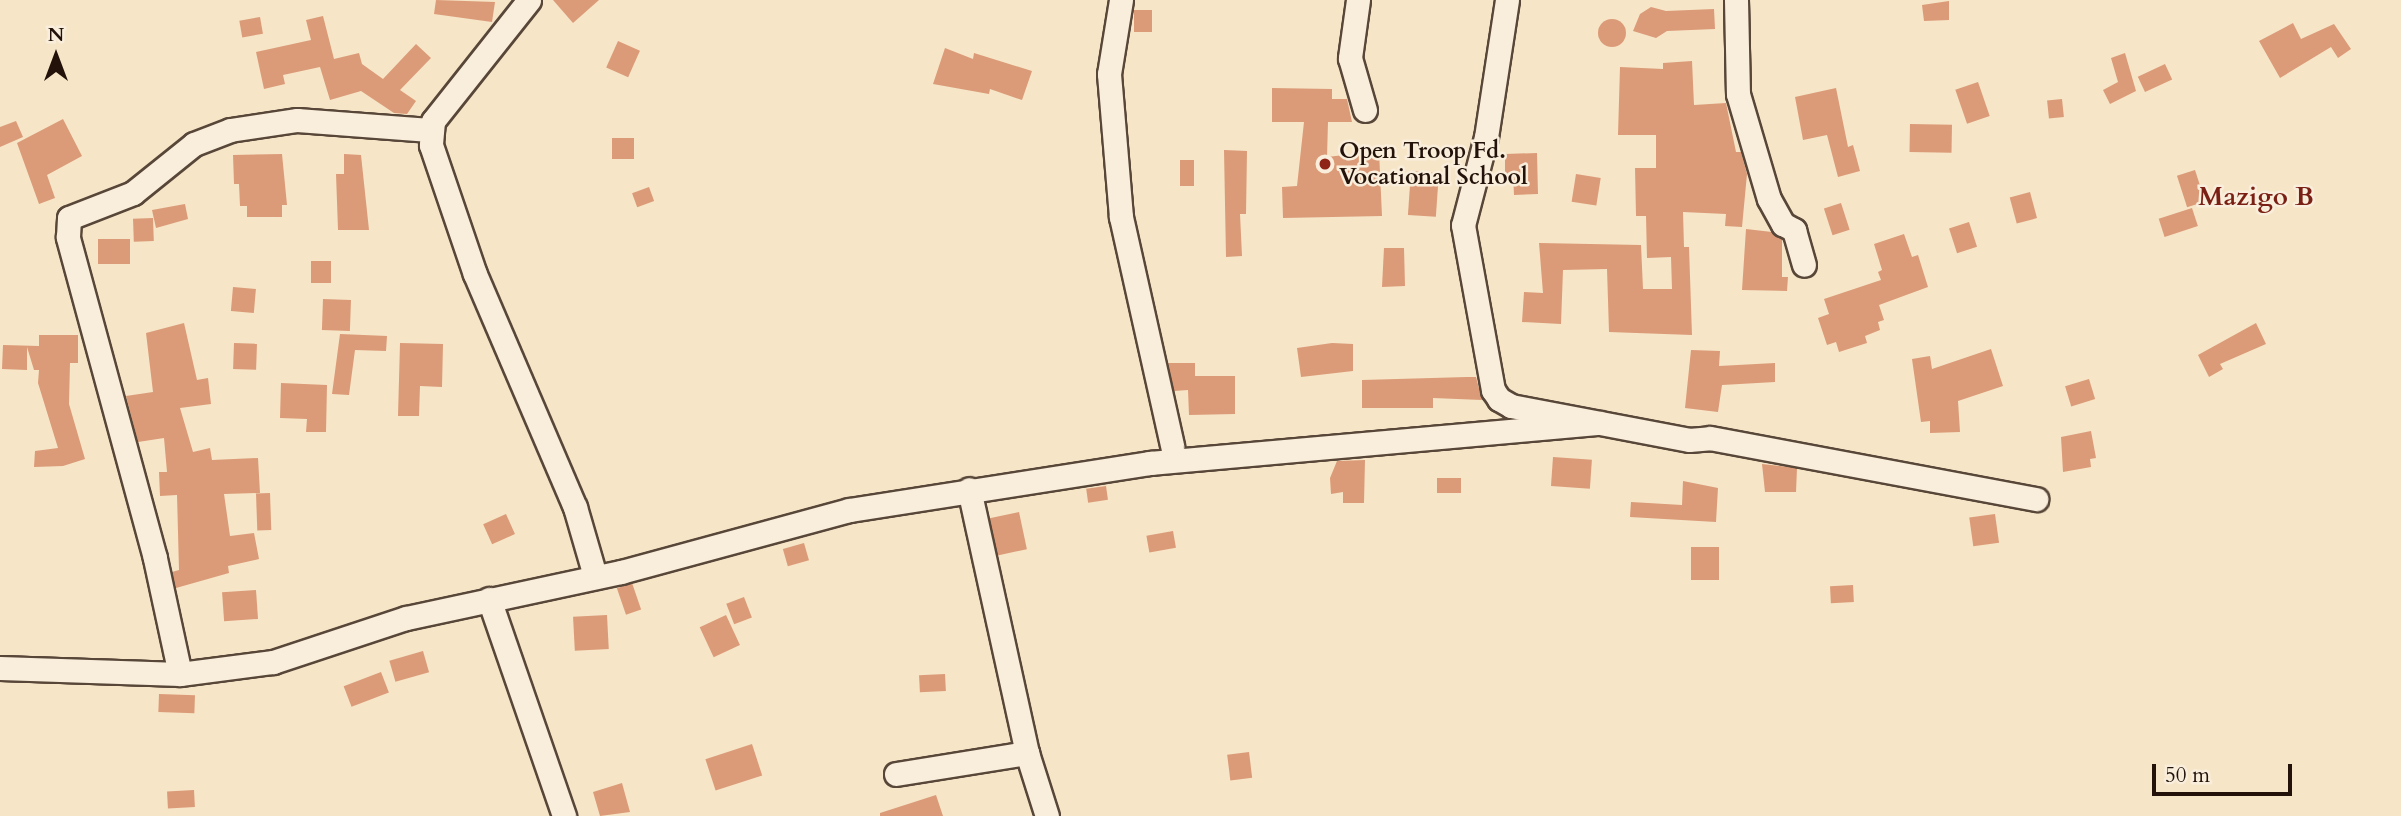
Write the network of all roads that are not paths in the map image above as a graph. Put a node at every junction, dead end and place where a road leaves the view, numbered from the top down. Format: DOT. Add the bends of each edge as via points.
graph roads {
  1 [pos="529,0"];
  2 [pos="1121,0"];
  3 [pos="1358,0"];
  4 [pos="1507,0"];
  5 [pos="1736,0"];
  6 [pos="1365,110"];
  7 [pos="430,130"];
  8 [pos="1804,265"];
  9 [pos="1599,423"];
  10 [pos="1172,446"];
  11 [pos="969,489"];
  12 [pos="2036,499"];
  13 [pos="595,576"];
  14 [pos="489,599"];
  15 [pos="0,668"];
  16 [pos="180,674"];
  17 [pos="1027,753"];
  18 [pos="896,774"];
  19 [pos="564,816"];
  20 [pos="1047,816"];
  1 -- 7 [label="street"];
  2 -- 10 [label="street" via="1109,74 1121,217"];
  3 -- 6 [label="street" via="1350,58"];
  4 -- 9 [label="street" via="1486,137 1463,225 1493,390 1511,406"];
  5 -- 8 [label="street" via="1738,94 1769,199 1783,224 1794,230"];
  7 -- 13 [label="street" via="475,274 575,507"];
  7 -- 16 [label="street" via="297,120 230,130 194,144 133,193 69,218 68,237 155,558"];
  9 -- 11 [label="street" via="1150,463"];
  9 -- 12 [label="street" via="1689,440 1710,438"];
  11 -- 13 [label="street" via="849,510"];
  11 -- 17 [label="street"];
  13 -- 14 [label="street"];
  14 -- 16 [label="street" via="406,618 273,662"];
  14 -- 19 [label="street"];
  15 -- 16 [label="street"];
  17 -- 18 [label="street"];
  17 -- 20 [label="street"];
}
